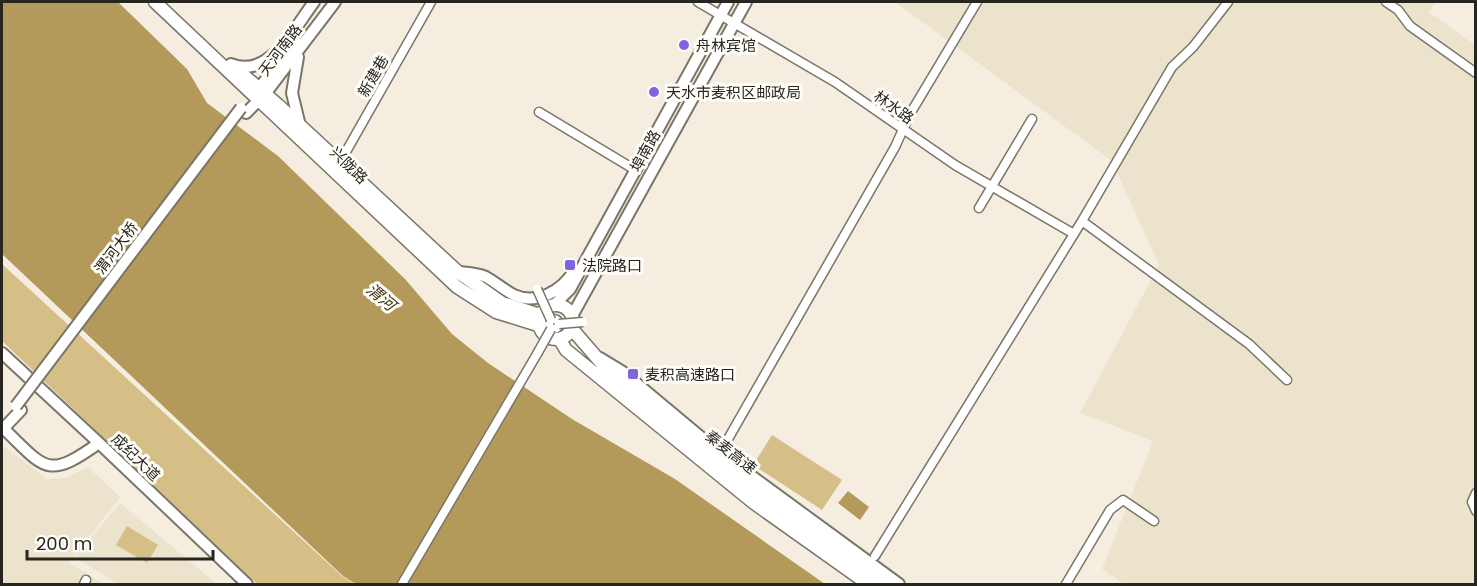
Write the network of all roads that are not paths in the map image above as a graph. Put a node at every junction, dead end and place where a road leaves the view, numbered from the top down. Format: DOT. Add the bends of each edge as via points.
graph roads {
  1 [pos="314,2"];
  2 [pos="327,2"];
  3 [pos="334,2"];
  4 [pos="431,2"];
  5 [pos="698,2"];
  6 [pos="728,2"];
  7 [pos="746,2"];
  8 [pos="978,2"];
  9 [pos="1228,2"];
  10 [pos="1386,2"];
  11 [pos="163,3"];
  12 [pos="720,15"];
  13 [pos="734,22"];
  14 [pos="302,46"];
  15 [pos="230,64"];
  16 [pos="1476,73"];
  17 [pos="259,95"];
  18 [pos="243,110"];
  19 [pos="539,112"];
  20 [pos="1032,119"];
  21 [pos="300,126"];
  22 [pos="902,130"];
  23 [pos="339,164"];
  24 [pos="637,171"];
  25 [pos="992,186"];
  26 [pos="979,208"];
  27 [pos="1082,221"];
  28 [pos="1074,234"];
  29 [pos="599,238"];
  30 [pos="458,272"];
  31 [pos="576,279"];
  32 [pos="589,285"];
  33 [pos="537,288"];
  34 [pos="554,305"];
  35 [pos="576,322"];
  36 [pos="548,323"];
  37 [pos="560,340"];
  38 [pos="589,351"];
  39 [pos="2,353"];
  40 [pos="1287,380"];
  41 [pos="657,419"];
  42 [pos="2,428"];
  43 [pos="99,442"];
  44 [pos="720,453"];
  45 [pos="1476,493"];
  46 [pos="1476,511"];
  47 [pos="1154,521"];
  48 [pos="875,556"];
  49 [pos="247,585"];
  50 [pos="402,585"];
  51 [pos="868,585"];
  52 [pos="885,585"];
  53 [pos="899,585"];
  54 [pos="1066,585"];
  1 -- 15 [label="main road" via="265,62 248,68"];
  2 -- 17 [label="main road, 天河南路"];
  3 -- 14 [label="main road, 天河南路"];
  4 -- 23 [label="street, 新建巷"];
  5 -- 12 [label="street, 林水路"];
  6 -- 12 [label="main road, 埠南路"];
  7 -- 13 [label="main road, 埠南路"];
  8 -- 22 [label="street"];
  9 -- 27 [label="street" via="1172,67"];
  10 -- 16 [label="street" via="1410,26"];
  11 -- 15 [label="highway, 兴陇路"];
  11 -- 17 [label="highway, 兴陇路"];
  12 -- 13 [label="street, 林水路"];
  12 -- 24 [label="main road, 埠南路"];
  13 -- 22 [label="street, 林水路" via="835,82"];
  13 -- 32 [label="main road, 埠南路"];
  14 -- 17 [label="main road, 天河南路"];
  14 -- 21 [label="main road" via="292,84 293,106"];
  15 -- 17 [label="highway, 兴陇路"];
  17 -- 18 [label="main road, 天河南路"];
  17 -- 21 [label="highway, 兴陇路"];
  17 -- 36 [label="highway, 兴陇路" via="458,288 496,312"];
  18 -- 42 [label="main road, 渭河大桥, bridge"];
  19 -- 24 [label="street"];
  20 -- 25 [label="street"];
  21 -- 23 [label="highway, 兴陇路"];
  22 -- 25 [label="street, 林水路"];
  22 -- 44 [label="street"];
  23 -- 30 [label="highway, 兴陇路"];
  24 -- 29 [label="main road, 埠南路"];
  25 -- 26 [label="street"];
  25 -- 28 [label="street, 林水路"];
  27 -- 28 [label="street"];
  27 -- 40 [label="street" via="1249,344"];
  28 -- 48 [label="street"];
  29 -- 30 [label="main road" via="563,284 534,300 511,294 486,277"];
  29 -- 31 [label="main road, 埠南路"];
  30 -- 36 [label="highway, 兴陇路" via="502,303"];
  31 -- 32 [label="main road"];
  31 -- 34 [label="main road, 埠南路"];
  32 -- 35 [label="main road, 埠南路"];
  33 -- 36 [label="street, bridge"];
  34 -- 35 [label="highway" via="565,308"];
  34 -- 36 [label="highway" via="546,308"];
  35 -- 36 [label="street, bridge"];
  35 -- 37 [label="highway"];
  35 -- 38 [label="highway, 秦麦高速"];
  36 -- 37 [label="highway, 秦麦高速" via="544,335"];
  36 -- 50 [label="street, bridge" via="534,358"];
  37 -- 41 [label="highway, 秦麦高速" via="566,350"];
  38 -- 41 [label="highway, 秦麦高速"];
  38 -- 44 [label="main road" via="623,372"];
  39 -- 43 [label="main road, 成纪大道"];
  41 -- 51 [label="highway, 秦麦高速" via="754,503"];
  41 -- 52 [label="highway, 秦麦高速"];
  42 -- 43 [label="main road" via="39,461 49,465 72,463"];
  43 -- 49 [label="main road, 成纪大道"];
  44 -- 53 [label="main road"];
  45 -- 46 [label="street" via="1472,502"];
  47 -- 54 [label="street" via="1123,500 1110,510"];
}
